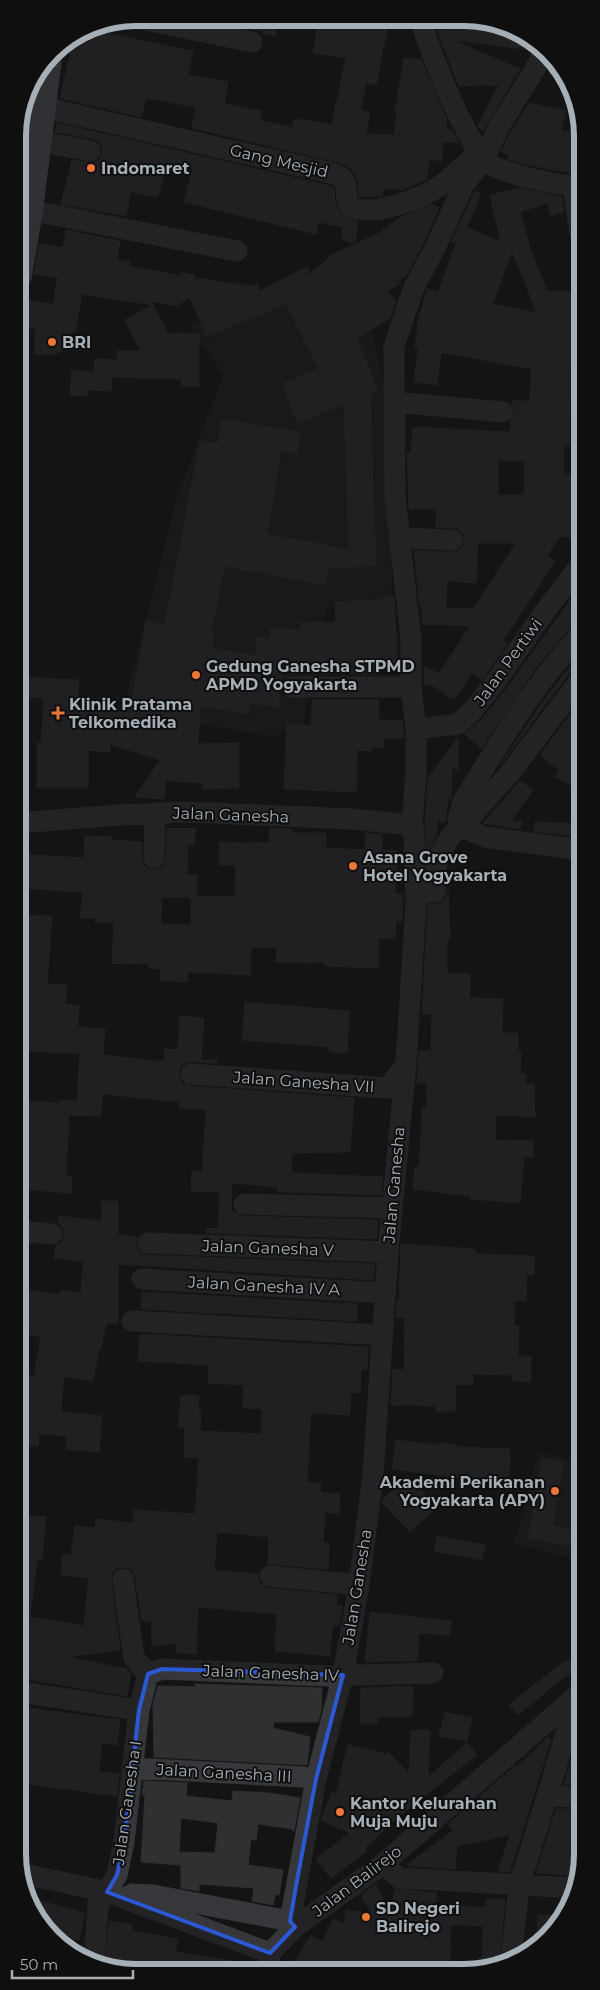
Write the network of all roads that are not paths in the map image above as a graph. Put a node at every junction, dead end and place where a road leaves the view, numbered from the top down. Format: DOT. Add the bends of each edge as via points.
graph roads {
  1 [pos="175,26"];
  2 [pos="422,26"];
  3 [pos="252,42"];
  4 [pos="541,57"];
  5 [pos="46,74"];
  6 [pos="42,106"];
  7 [pos="30,144"];
  8 [pos="90,151"];
  9 [pos="481,156"];
  10 [pos="574,185"];
  11 [pos="26,193"];
  12 [pos="26,217"];
  13 [pos="237,251"];
  14 [pos="394,402"];
  15 [pos="503,412"];
  16 [pos="399,538"];
  17 [pos="452,540"];
  18 [pos="574,573"];
  19 [pos="574,642"];
  20 [pos="292,687"];
  21 [pos="411,687"];
  22 [pos="574,688"];
  23 [pos="416,729"];
  24 [pos="155,813"];
  25 [pos="26,822"];
  26 [pos="463,826"];
  27 [pos="412,827"];
  28 [pos="574,849"];
  29 [pos="154,858"];
  30 [pos="416,892"];
  31 [pos="406,1064"];
  32 [pos="191,1074"];
  33 [pos="244,1204"];
  34 [pos="392,1208"];
  35 [pos="26,1232"];
  36 [pos="52,1234"];
  37 [pos="148,1243"];
  38 [pos="388,1252"];
  39 [pos="142,1279"];
  40 [pos="386,1293"];
  41 [pos="132,1321"];
  42 [pos="383,1335"];
  43 [pos="270,1576"];
  44 [pos="123,1579"];
  45 [pos="359,1585"];
  46 [pos="433,1673"];
  47 [pos="148,1674"];
  48 [pos="343,1675"];
  49 [pos="26,1693"];
  50 [pos="574,1699"];
  51 [pos="574,1706"];
  52 [pos="139,1710"];
  53 [pos="132,1768"];
  54 [pos="316,1779"];
  55 [pos="548,1796"];
  56 [pos="574,1797"];
  57 [pos="383,1864"];
  58 [pos="28,1875"];
  59 [pos="519,1886"];
  60 [pos="568,1888"];
  61 [pos="107,1892"];
  62 [pos="292,1924"];
  63 [pos="512,1952"];
  64 [pos="94,1955"];
  65 [pos="269,1962"];
  1 -- 3 [label="street"];
  2 -- 9 [label="street" via="456,113"];
  4 -- 9 [label="street"];
  5 -- 6 [label="main road"];
  6 -- 7 [label="main road"];
  6 -- 9 [label="street, Gang Mesjid" via="335,174 346,182 346,197 350,205 361,210 382,209 425,194"];
  7 -- 8 [label="street"];
  7 -- 11 [label="main road"];
  9 -- 10 [label="street" via="501,170"];
  9 -- 14 [label="street" via="414,287 400,324 392,358"];
  12 -- 13 [label="street"];
  14 -- 15 [label="street"];
  14 -- 16 [label="street"];
  16 -- 17 [label="street"];
  16 -- 21 [label="street" via="411,639"];
  18 -- 23 [label="street, Jalan Pertiwi" via="473,710 458,724"];
  19 -- 26 [label="street" via="529,698 463,801 458,819"];
  20 -- 21 [label="street"];
  21 -- 23 [label="street"];
  22 -- 26 [label="street" via="510,773"];
  23 -- 27 [label="street"];
  24 -- 25 [label="street, Jalan Ganesha"];
  24 -- 27 [label="street, Jalan Ganesha" via="352,819"];
  24 -- 29 [label="street"];
  26 -- 28 [label="street" via="485,837"];
  26 -- 30 [label="street" via="455,831 438,863 435,892"];
  27 -- 30 [label="street, Jalan Ganesha"];
  30 -- 31 [label="street, Jalan Ganesha"];
  31 -- 32 [label="street, Jalan Ganesha VII" via="388,1088"];
  31 -- 34 [label="street, Jalan Ganesha"];
  33 -- 34 [label="street"];
  34 -- 38 [label="street, Jalan Ganesha"];
  35 -- 36 [label="street"];
  37 -- 38 [label="street, Jalan Ganesha V"];
  38 -- 40 [label="street, Jalan Ganesha"];
  39 -- 40 [label="street, Jalan Ganesha IV A"];
  40 -- 42 [label="street, Jalan Ganesha"];
  41 -- 42 [label="street"];
  42 -- 45 [label="street, Jalan Ganesha" via="373,1475"];
  43 -- 45 [label="street"];
  44 -- 47 [label="street" via="134,1658"];
  45 -- 48 [label="street, Jalan Ganesha"];
  46 -- 48 [label="street, Jalan Ganesha IV"];
  47 -- 48 [label="street, Jalan Ganesha IV" via="162,1669"];
  47 -- 52 [label="street"];
  48 -- 54 [label="street, Jalan Ganesha"];
  49 -- 52 [label="street"];
  50 -- 57 [label="street, Jalan Balirejo"];
  51 -- 55 [label="street"];
  52 -- 53 [label="street, Jalan Ganesha I"];
  53 -- 54 [label="street, Jalan Ganesha III"];
  53 -- 61 [label="street, Jalan Ganesha I" via="124,1842 117,1875"];
  54 -- 62 [label="street, Jalan Ganesha"];
  55 -- 56 [label="street"];
  55 -- 59 [label="street"];
  57 -- 59 [label="street" via="399,1878"];
  57 -- 62 [label="street, Jalan Balirejo"];
  58 -- 61 [label="street, Jalan Balirejo"];
  59 -- 60 [label="street"];
  59 -- 63 [label="street"];
  61 -- 62 [label="street" via="153,1895"];
  61 -- 64 [label="street, Jalan Ganesha I" via="98,1905"];
  61 -- 65 [label="street, Jalan Balirejo"];
  62 -- 65 [label="street, Jalan Balirejo"];
}
